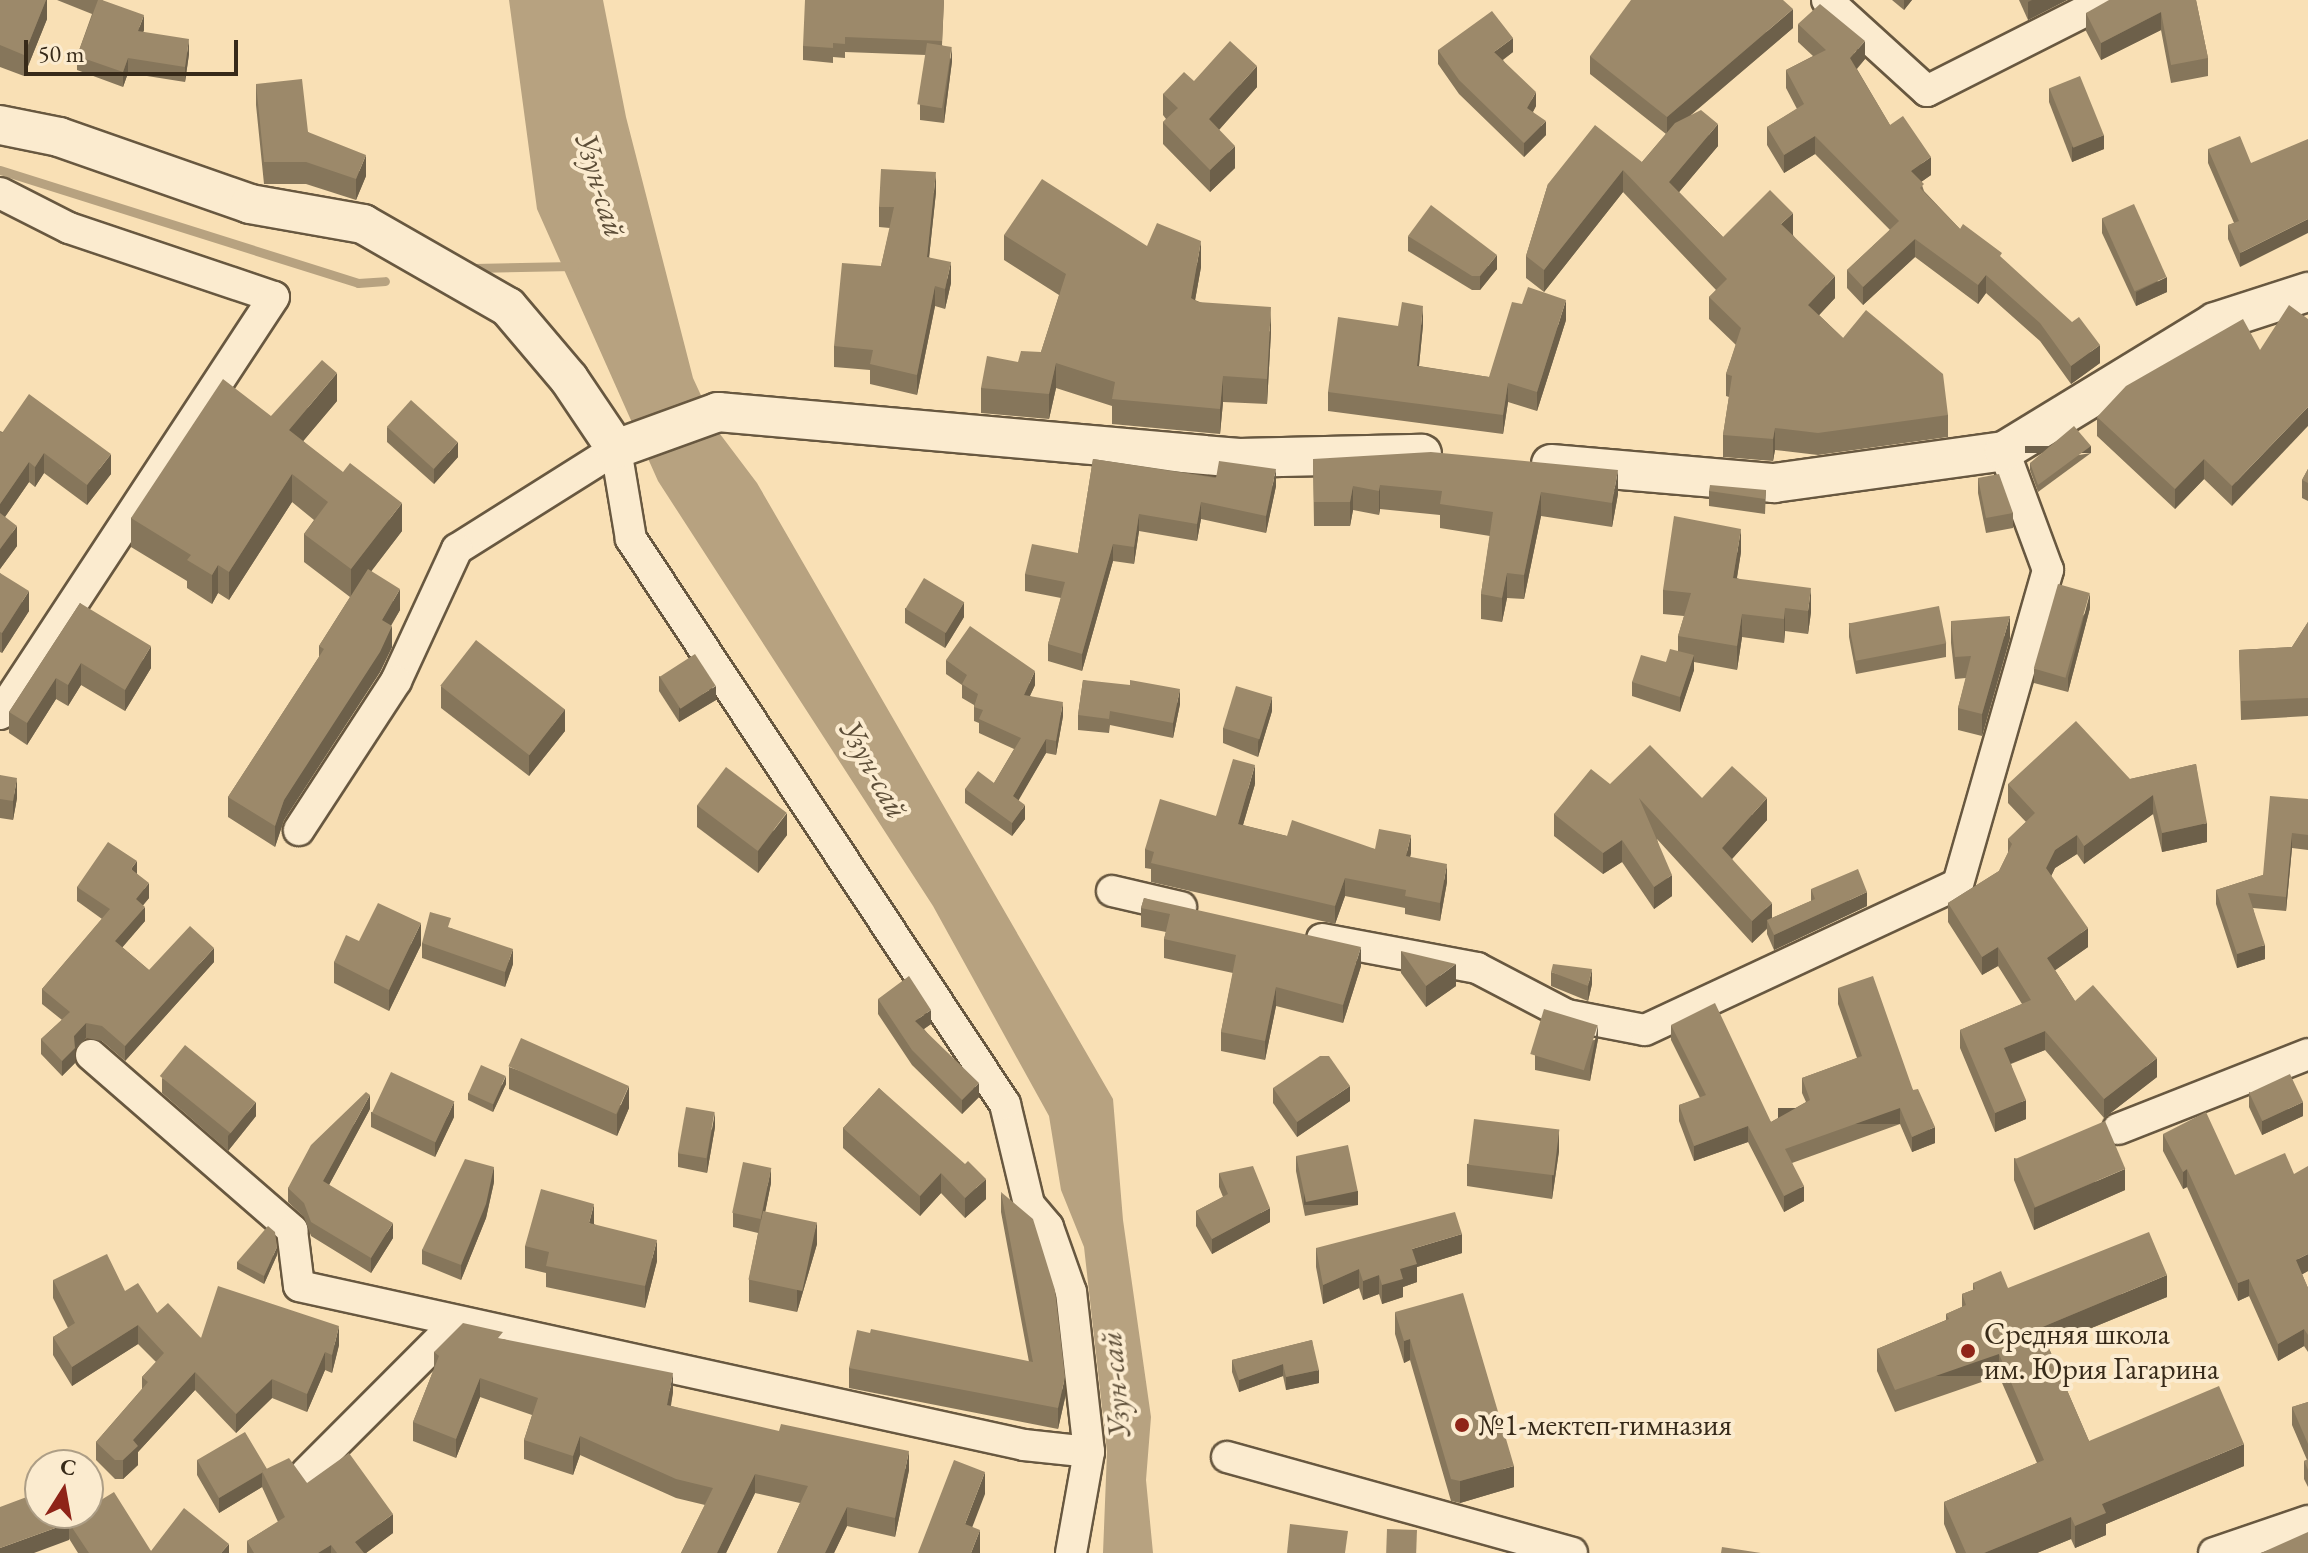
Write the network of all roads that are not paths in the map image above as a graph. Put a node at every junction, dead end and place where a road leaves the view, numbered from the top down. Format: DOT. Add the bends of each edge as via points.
graph roads {
  1 [pos="1827,0"];
  2 [pos="2107,0"];
  3 [pos="0,125"];
  4 [pos="0,193"];
  5 [pos="2308,292"];
  6 [pos="623,445"];
  7 [pos="2004,451"];
  8 [pos="1463,456"];
  9 [pos="1510,460"];
  10 [pos="0,714"];
  11 [pos="299,830"];
  12 [pos="1112,891"];
  13 [pos="1206,913"];
  14 [pos="1299,934"];
  15 [pos="2308,1054"];
  16 [pos="91,1055"];
  17 [pos="2118,1129"];
  18 [pos="457,1322"];
  19 [pos="1089,1452"];
  20 [pos="1227,1457"];
  21 [pos="306,1473"];
  22 [pos="2308,1521"];
  23 [pos="1071,1553"];
  24 [pos="1572,1553"];
  25 [pos="2214,1553"];
  1 -- 2 [label="street" via="1927,91"];
  3 -- 6 [label="street" via="59,137 250,204 363,224 508,307"];
  4 -- 10 [label="street" via="69,228 274,297"];
  5 -- 7 [label="street" via="2215,322"];
  6 -- 8 [label="street" via="718,412 1239,458"];
  6 -- 11 [label="street" via="457,549 396,681"];
  6 -- 19 [label="street" via="631,539 1005,1104 1029,1204 1048,1227 1071,1292"];
  7 -- 9 [label="street" via="1774,483"];
  7 -- 14 [label="street" via="2048,570 1958,884 1645,1030 1567,1015 1477,968"];
  12 -- 13 [label="street"];
  15 -- 17 [label="street"];
  16 -- 18 [label="street" via="292,1230 299,1286"];
  18 -- 19 [label="street" via="1009,1441"];
  18 -- 21 [label="street"];
  19 -- 23 [label="street"];
  20 -- 24 [label="street"];
  22 -- 25 [label="street"];
}
